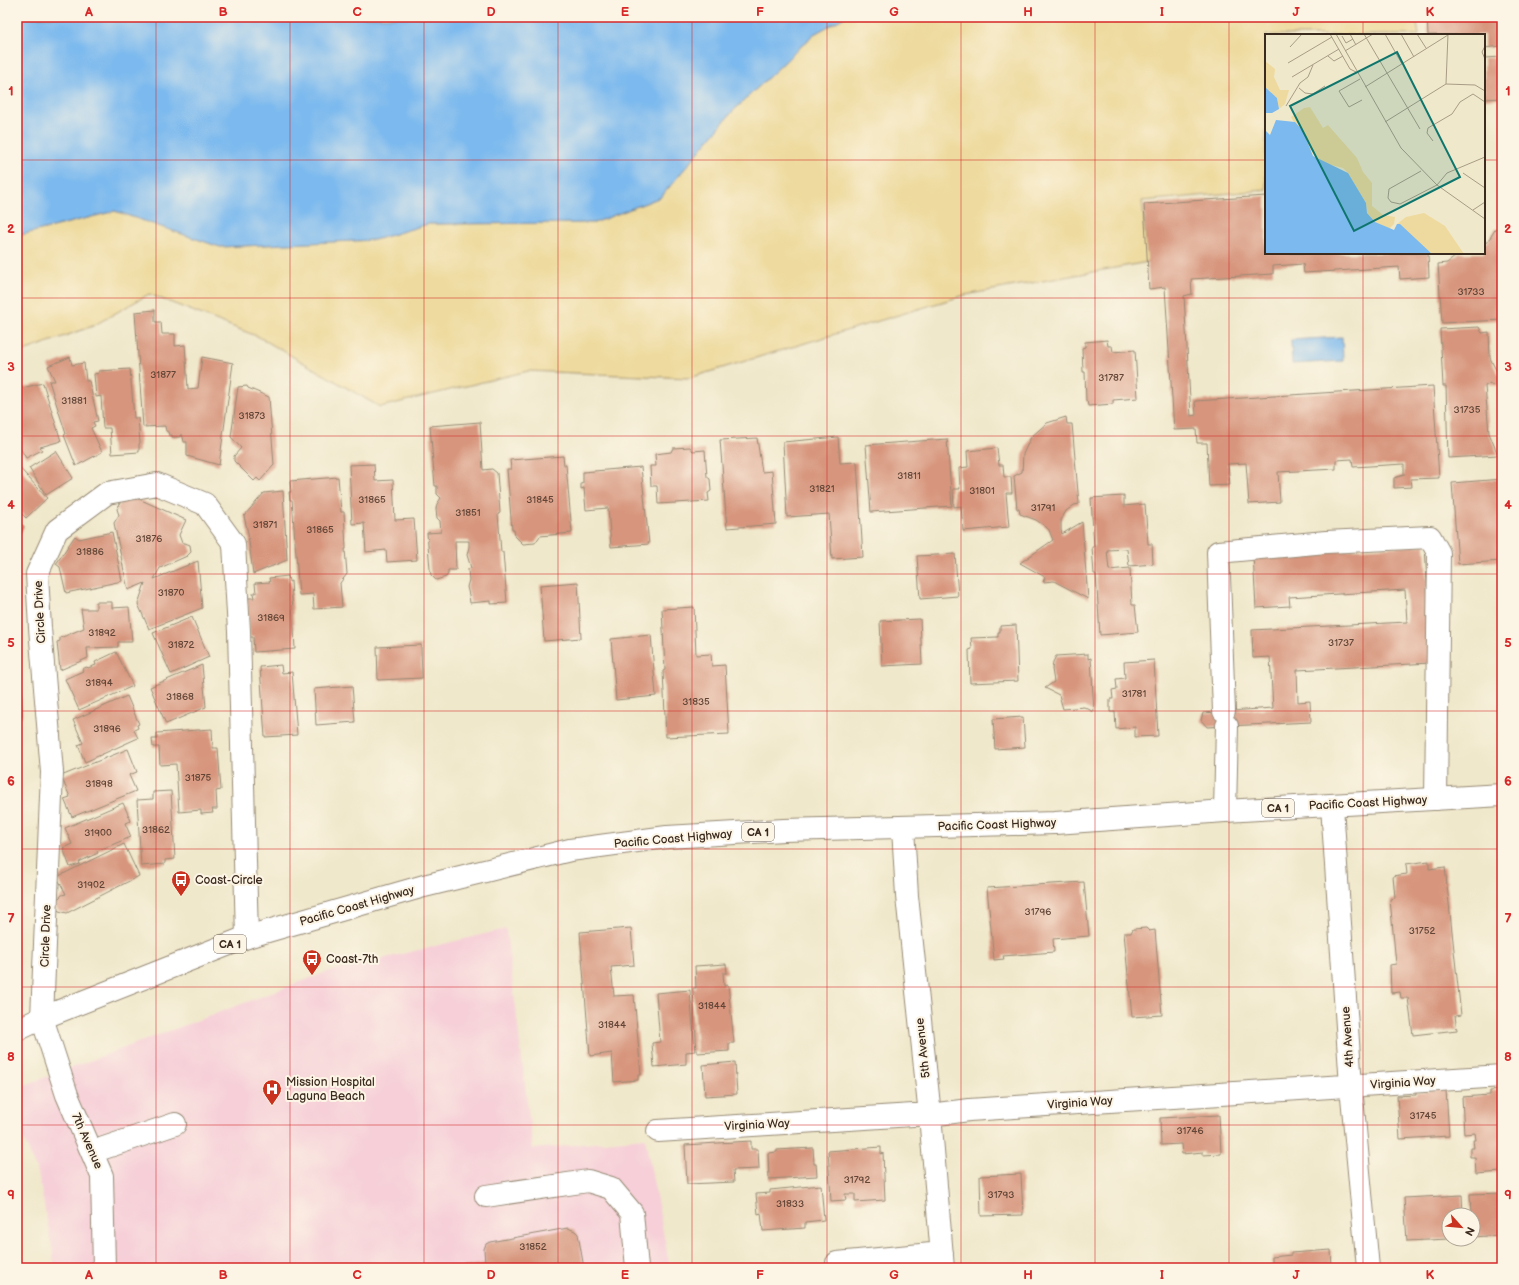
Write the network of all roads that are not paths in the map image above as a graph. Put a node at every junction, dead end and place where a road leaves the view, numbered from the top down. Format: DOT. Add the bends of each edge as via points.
graph roads {
  1 [pos="1502,795"];
  2 [pos="1436,799"];
  3 [pos="1332,806"];
  4 [pos="1225,811"];
  5 [pos="903,828"];
  6 [pos="247,937"];
  7 [pos="42,1018"];
  8 [pos="17,1030"];
  9 [pos="1502,1076"];
  10 [pos="1351,1086"];
  11 [pos="930,1116"];
  12 [pos="175,1124"];
  13 [pos="658,1131"];
  14 [pos="92,1152"];
  15 [pos="486,1196"];
  16 [pos="942,1260"];
  17 [pos="837,1263"];
  18 [pos="104,1268"];
  19 [pos="637,1268"];
  20 [pos="1368,1268"];
  1 -- 2 [label="main road, Pacific Coast Highway / CA 1"];
  2 -- 3 [label="main road, Pacific Coast Highway / CA 1"];
  2 -- 4 [label="main road" via="1439,553 1430,537 1326,542 1218,552 1226,719"];
  3 -- 4 [label="main road, Pacific Coast Highway / CA 1"];
  3 -- 10 [label="main road, 4th Avenue"];
  4 -- 5 [label="main road, Pacific Coast Highway / CA 1" via="1055,823"];
  5 -- 6 [label="main road, Pacific Coast Highway / CA 1" via="784,830 667,837 570,850 424,886"];
  5 -- 11 [label="main road, 5th Avenue" via="907,896"];
  6 -- 7 [label="main road, Pacific Coast Highway / CA 1"];
  6 -- 7 [label="main road, Circle Drive" via="239,632 234,544 205,504 157,484 107,493 57,530 37,574 52,772"];
  7 -- 8 [label="main road, Pacific Coast Highway / CA 1"];
  7 -- 14 [label="main road, 7th Avenue" via="67,1095"];
  9 -- 10 [label="main road, Virginia Way"];
  10 -- 11 [label="main road, Virginia Way" via="969,1110"];
  10 -- 20 [label="main road, 4th Avenue"];
  11 -- 13 [label="main road, Virginia Way"];
  11 -- 16 [label="main road, 5th Avenue"];
  12 -- 14 [label="main road"];
  14 -- 18 [label="main road, 7th Avenue" via="102,1176"];
  15 -- 19 [label="main road" via="588,1181 611,1188 632,1213"];
  16 -- 17 [label="main road"];
}
